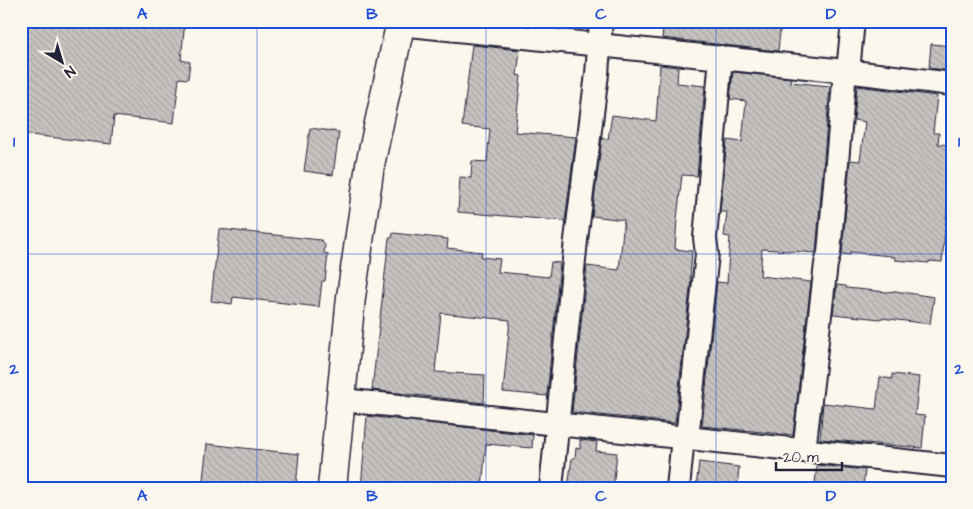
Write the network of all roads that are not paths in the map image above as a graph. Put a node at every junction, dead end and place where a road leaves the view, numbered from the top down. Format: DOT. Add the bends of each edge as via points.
graph roads {
  1 [pos="600,21"];
  2 [pos="853,21"];
  3 [pos="401,22"];
  4 [pos="599,44"];
  5 [pos="721,57"];
  6 [pos="846,71"];
  7 [pos="952,84"];
  8 [pos="342,400"];
  9 [pos="556,423"];
  10 [pos="685,437"];
  11 [pos="804,451"];
  12 [pos="952,466"];
  13 [pos="332,488"];
  14 [pos="551,488"];
  15 [pos="678,488"];
  1 -- 4 [label="street"];
  2 -- 6 [label="street"];
  3 -- 4 [label="street"];
  3 -- 8 [label="street" via="370,165 351,297"];
  4 -- 5 [label="street"];
  4 -- 9 [label="street"];
  5 -- 6 [label="street"];
  5 -- 10 [label="street" via="705,238 707,254"];
  6 -- 7 [label="street"];
  6 -- 11 [label="street" via="829,253"];
  8 -- 9 [label="street"];
  8 -- 13 [label="street"];
  9 -- 10 [label="street"];
  9 -- 14 [label="street"];
  10 -- 11 [label="street"];
  10 -- 15 [label="street"];
  11 -- 12 [label="street"];
}
